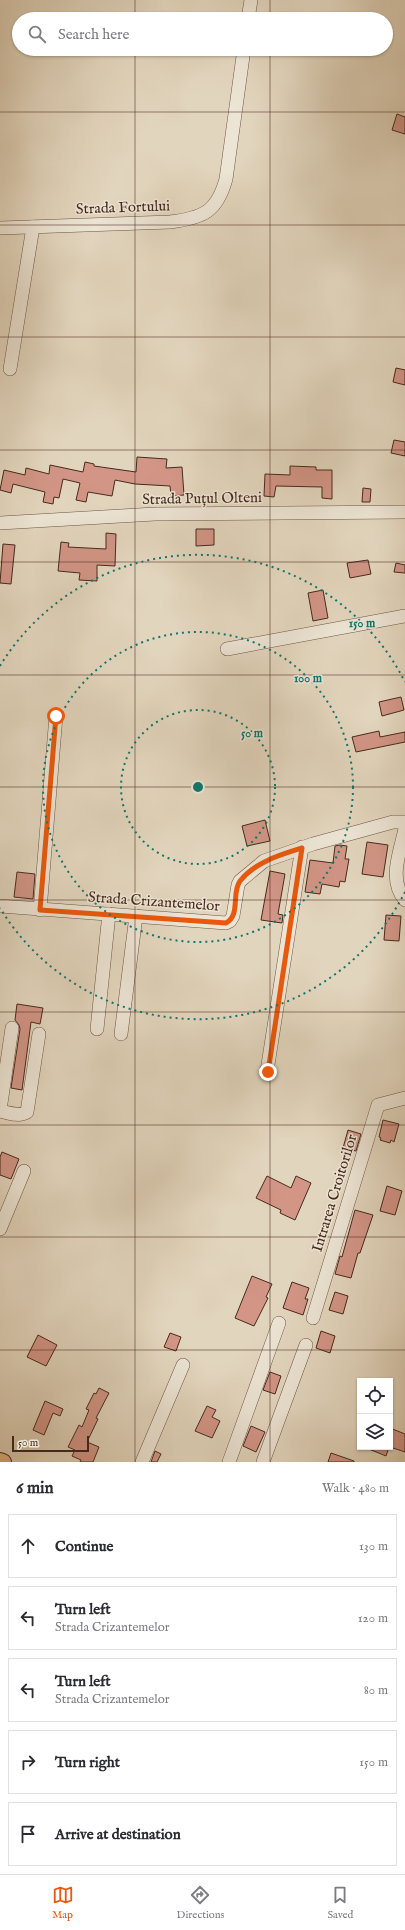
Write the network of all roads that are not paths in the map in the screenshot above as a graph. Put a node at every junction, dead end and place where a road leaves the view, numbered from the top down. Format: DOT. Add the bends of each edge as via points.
graph roads {
  1 [pos="251,0"];
  2 [pos="249,12"];
  3 [pos="243,56"];
  4 [pos="33,227"];
  5 [pos="0,228"];
  6 [pos="10,369"];
  7 [pos="405,512"];
  8 [pos="0,523"];
  9 [pos="405,616"];
  10 [pos="227,649"];
  11 [pos="56,716"];
  12 [pos="405,822"];
  13 [pos="405,829"];
  14 [pos="302,848"];
  15 [pos="405,900"];
  16 [pos="0,906"];
  17 [pos="40,910"];
  18 [pos="109,914"];
  19 [pos="136,916"];
  20 [pos="12,1028"];
  21 [pos="97,1029"];
  22 [pos="39,1034"];
  23 [pos="121,1034"];
  24 [pos="268,1072"];
  25 [pos="405,1098"];
  26 [pos="0,1111"];
  27 [pos="24,1171"];
  28 [pos="0,1229"];
  29 [pos="314,1318"];
  30 [pos="279,1322"];
  31 [pos="306,1345"];
  32 [pos="183,1365"];
  33 [pos="142,1462"];
  34 [pos="229,1462"];
  35 [pos="264,1462"];
  1 -- 2 [label="street"];
  3 -- 4 [label="street, Strada Fortului" via="226,178 222,193 216,204 208,211 185,220"];
  4 -- 5 [label="street, Strada Fortului"];
  4 -- 6 [label="street"];
  7 -- 8 [label="street, Strada Puțul Olteni" via="184,513"];
  9 -- 10 [label="street"];
  11 -- 17 [label="street"];
  12 -- 14 [label="street, Strada Crizantemelor" via="393,822"];
  13 -- 15 [label="street" via="396,883"];
  14 -- 19 [label="street, Strada Crizantemelor" via="264,862 240,881 233,916 226,923"];
  14 -- 24 [label="street"];
  16 -- 17 [label="street, Strada Crizantemelor"];
  17 -- 18 [label="street, Strada Crizantemelor"];
  18 -- 19 [label="street, Strada Crizantemelor"];
  18 -- 21 [label="street"];
  19 -- 23 [label="street"];
  20 -- 26 [label="street"];
  22 -- 26 [label="street" via="27,1112 17,1115"];
  25 -- 29 [label="street, Intrarea Croitorilor" via="378,1105"];
  27 -- 28 [label="street"];
  30 -- 34 [label="street"];
  31 -- 35 [label="street"];
  32 -- 33 [label="street"];
}
